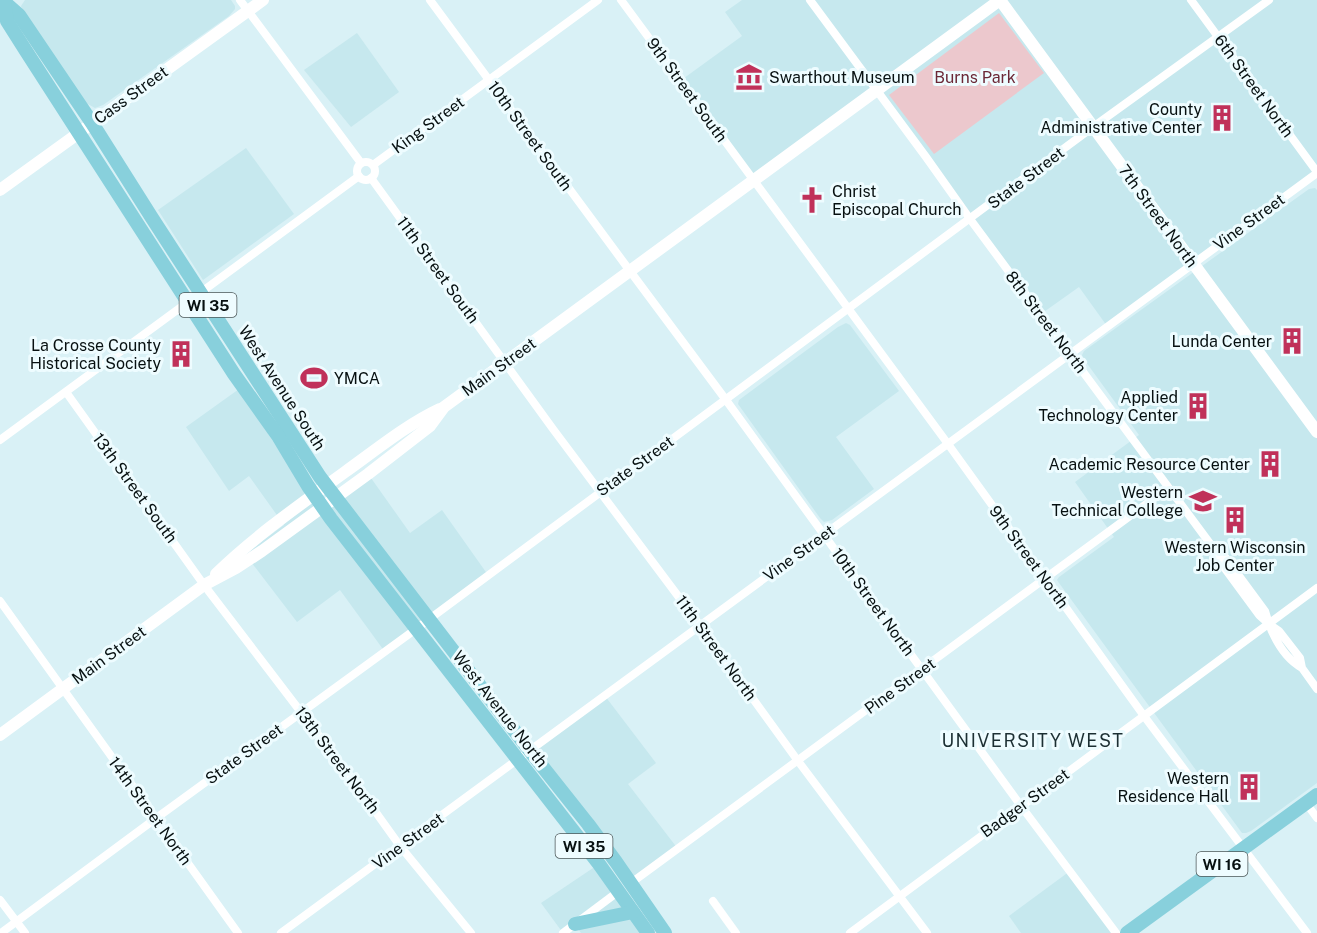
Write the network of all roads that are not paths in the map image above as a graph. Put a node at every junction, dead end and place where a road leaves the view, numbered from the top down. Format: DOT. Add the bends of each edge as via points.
graph roads {
  1 [pos="240,0"];
  2 [pos="263,0"];
  3 [pos="430,0"];
  4 [pos="598,0"];
  5 [pos="621,0"];
  6 [pos="810,0"];
  7 [pos="1000,0"];
  8 [pos="1191,0"];
  9 [pos="1269,0"];
  10 [pos="4,1"];
  11 [pos="247,11"];
  12 [pos="1218,36"];
  13 [pos="490,80"];
  14 [pos="877,91"];
  15 [pos="92,123"];
  16 [pos="1093,128"];
  17 [pos="79,133"];
  18 [pos="361,164"];
  19 [pos="373,165"];
  20 [pos="1317,172"];
  21 [pos="359,176"];
  22 [pos="371,178"];
  23 [pos="753,181"];
  24 [pos="0,190"];
  25 [pos="970,219"];
  26 [pos="1192,264"];
  27 [pos="630,272"];
  28 [pos="200,293"];
  29 [pos="188,302"];
  30 [pos="849,309"];
  31 [pos="1070,353"];
  32 [pos="505,363"];
  33 [pos="66,392"];
  34 [pos="726,400"];
  35 [pos="444,407"];
  36 [pos="1317,432"];
  37 [pos="0,440"];
  38 [pos="948,444"];
  39 [pos="327,485"];
  40 [pos="1168,488"];
  41 [pos="600,492"];
  42 [pos="314,495"];
  43 [pos="336,498"];
  44 [pos="323,507"];
  45 [pos="824,535"];
  46 [pos="1045,579"];
  47 [pos="204,585"];
  48 [pos="1317,588"];
  49 [pos="0,602"];
  50 [pos="429,619"];
  51 [pos="1269,624"];
  52 [pos="701,626"];
  53 [pos="416,629"];
  54 [pos="923,670"];
  55 [pos="63,688"];
  56 [pos="1317,689"];
  57 [pos="302,712"];
  58 [pos="1144,716"];
  59 [pos="0,735"];
  60 [pos="530,751"];
  61 [pos="518,760"];
  62 [pos="798,761"];
  63 [pos="1311,799"];
  64 [pos="1021,806"];
  65 [pos="1317,818"];
  66 [pos="155,819"];
  67 [pos="400,846"];
  68 [pos="1243,849"];
  69 [pos="625,887"];
  70 [pos="900,896"];
  71 [pos="0,900"];
  72 [pos="713,901"];
  73 [pos="633,912"];
  74 [pos="17,922"];
  75 [pos="575,924"];
  76 [pos="2,933"];
  77 [pos="25,933"];
  78 [pos="238,933"];
  79 [pos="281,933"];
  80 [pos="471,933"];
  81 [pos="563,933"];
  82 [pos="648,933"];
  83 [pos="665,933"];
  84 [pos="736,933"];
  85 [pos="850,933"];
  86 [pos="927,933"];
  87 [pos="1116,933"];
  88 [pos="1127,933"];
  89 [pos="1307,933"];
  1 -- 11 [label="street"];
  2 -- 11 [label="street, Cass Street"];
  3 -- 13 [label="street, 10th Street South"];
  4 -- 13 [label="street, King Street"];
  5 -- 23 [label="street, 9th Street South"];
  6 -- 14 [label="street, 8th Street North"];
  7 -- 14 [label="street, Main Street"];
  7 -- 16 [label="street, 7th Street North"];
  8 -- 12 [label="street, 6th Street North"];
  9 -- 12 [label="street, State Street"];
  10 -- 15 [label="main road, West Avenue South / WI 35" via="19,15"];
  10 -- 17 [label="main road, West Avenue South / WI 35" via="8,21"];
  11 -- 15 [label="street, Cass Street"];
  11 -- 18 [label="street"];
  12 -- 16 [label="street, State Street"];
  12 -- 20 [label="street, 6th Street North"];
  13 -- 19 [label="street, King Street"];
  13 -- 27 [label="street, 10th Street South"];
  14 -- 23 [label="street, Main Street"];
  14 -- 25 [label="street, 8th Street North"];
  15 -- 17 [label="street, Cass Street"];
  15 -- 28 [label="main road, West Avenue South / WI 35"];
  16 -- 25 [label="street, State Street"];
  16 -- 26 [label="street, 7th Street North"];
  17 -- 24 [label="street, Cass Street"];
  17 -- 29 [label="main road, West Avenue South / WI 35"];
  18 -- 19 [label="street"];
  18 -- 21 [label="street"];
  19 -- 22 [label="street" via="375,174"];
  20 -- 26 [label="street, Vine Street"];
  21 -- 22 [label="street"];
  21 -- 28 [label="street"];
  22 -- 32 [label="street, 11th Street South"];
  23 -- 27 [label="street, Main Street"];
  23 -- 30 [label="street, 9th Street North"];
  25 -- 30 [label="street, State Street"];
  25 -- 31 [label="street, 8th Street North"];
  26 -- 31 [label="street, Vine Street"];
  26 -- 36 [label="street, 7th Street North"];
  27 -- 32 [label="street, Main Street"];
  27 -- 34 [label="street, 10th Street North"];
  28 -- 39 [label="main road, West Avenue South / WI 35"];
  29 -- 33 [label="street"];
  29 -- 42 [label="main road, West Avenue South / WI 35"];
  30 -- 34 [label="street, State Street"];
  30 -- 38 [label="street, 9th Street North"];
  31 -- 38 [label="street, Vine Street"];
  31 -- 40 [label="street, 8th Street North"];
  32 -- 35 [label="street, Main Street"];
  32 -- 41 [label="street, 11th Street North"];
  33 -- 37 [label="street"];
  33 -- 47 [label="street, 13th Street South"];
  34 -- 41 [label="street, State Street"];
  34 -- 45 [label="street, 10th Street North"];
  35 -- 39 [label="street" via="424,416"];
  35 -- 43 [label="street, Main Street" via="430,426"];
  38 -- 45 [label="street, Vine Street"];
  38 -- 46 [label="street, 9th Street North"];
  39 -- 42 [label="street"];
  39 -- 43 [label="main road, West Avenue South / WI 35"];
  40 -- 46 [label="street, Pine Street"];
  40 -- 51 [label="street, 8th Street North" via="1217,553 1231,564 1265,611"];
  41 -- 50 [label="street, State Street"];
  41 -- 52 [label="street, 11th Street North"];
  42 -- 44 [label="main road, West Avenue South / WI 35"];
  42 -- 47 [label="street"];
  43 -- 44 [label="street, Main Street"];
  43 -- 50 [label="main road, West Avenue South / WI 35"];
  44 -- 47 [label="street, Main Street" via="253,557"];
  44 -- 53 [label="main road, West Avenue North / WI 35"];
  45 -- 52 [label="street, Vine Street"];
  45 -- 54 [label="street, 10th Street North"];
  46 -- 54 [label="street, Pine Street"];
  46 -- 58 [label="street, 9th Street North"];
  47 -- 55 [label="street, Main Street"];
  47 -- 57 [label="street, 13th Street North"];
  48 -- 51 [label="street, Badger Street"];
  49 -- 55 [label="street, 14th Street North"];
  50 -- 53 [label="street, State Street"];
  50 -- 60 [label="main road, West Avenue South / WI 35"];
  51 -- 56 [label="street, 8th Street North" via="1279,630 1300,658 1302,668"];
  51 -- 58 [label="street, Badger Street"];
  52 -- 60 [label="street, Vine Street"];
  52 -- 62 [label="street, 11th Street North"];
  53 -- 57 [label="street, State Street"];
  53 -- 61 [label="main road, West Avenue North / WI 35"];
  54 -- 62 [label="street, Pine Street"];
  54 -- 64 [label="street, 10th Street North"];
  55 -- 59 [label="street, Main Street"];
  55 -- 66 [label="street, 14th Street North"];
  57 -- 66 [label="street, State Street"];
  57 -- 67 [label="street, 13th Street North"];
  58 -- 64 [label="street, Badger Street"];
  58 -- 68 [label="street, 9th Street North"];
  60 -- 61 [label="street, Vine Street"];
  60 -- 69 [label="main road, West Avenue North / WI 35" via="588,824"];
  61 -- 67 [label="street, Vine Street"];
  61 -- 69 [label="main road, West Avenue North / WI 35"];
  62 -- 69 [label="street, Pine Street"];
  62 -- 70 [label="street, 11th Street North"];
  63 -- 65 [label="street"];
  63 -- 68 [label="main road, WI 16"];
  64 -- 70 [label="street, Badger Street"];
  64 -- 87 [label="street, 10th Street North"];
  66 -- 74 [label="street, State Street"];
  66 -- 78 [label="street, 14th Street North"];
  67 -- 79 [label="street, Vine Street"];
  67 -- 80 [label="street, 13th Street North"];
  68 -- 88 [label="main road, WI 16"];
  68 -- 89 [label="street, 9th Street North"];
  69 -- 73 [label="main road, West Avenue North / WI 35"];
  69 -- 75 [label="street, Pine Street"];
  69 -- 83 [label="main road, West Avenue North / WI 35"];
  70 -- 85 [label="street, Badger Street"];
  70 -- 86 [label="street, 11th Street North"];
  71 -- 74 [label="street"];
  72 -- 84 [label="street"];
  73 -- 75 [label="main road"];
  73 -- 82 [label="main road, West Avenue North / WI 35"];
  74 -- 76 [label="street, State Street"];
  74 -- 77 [label="street"];
  75 -- 81 [label="street, Pine Street"];
}
